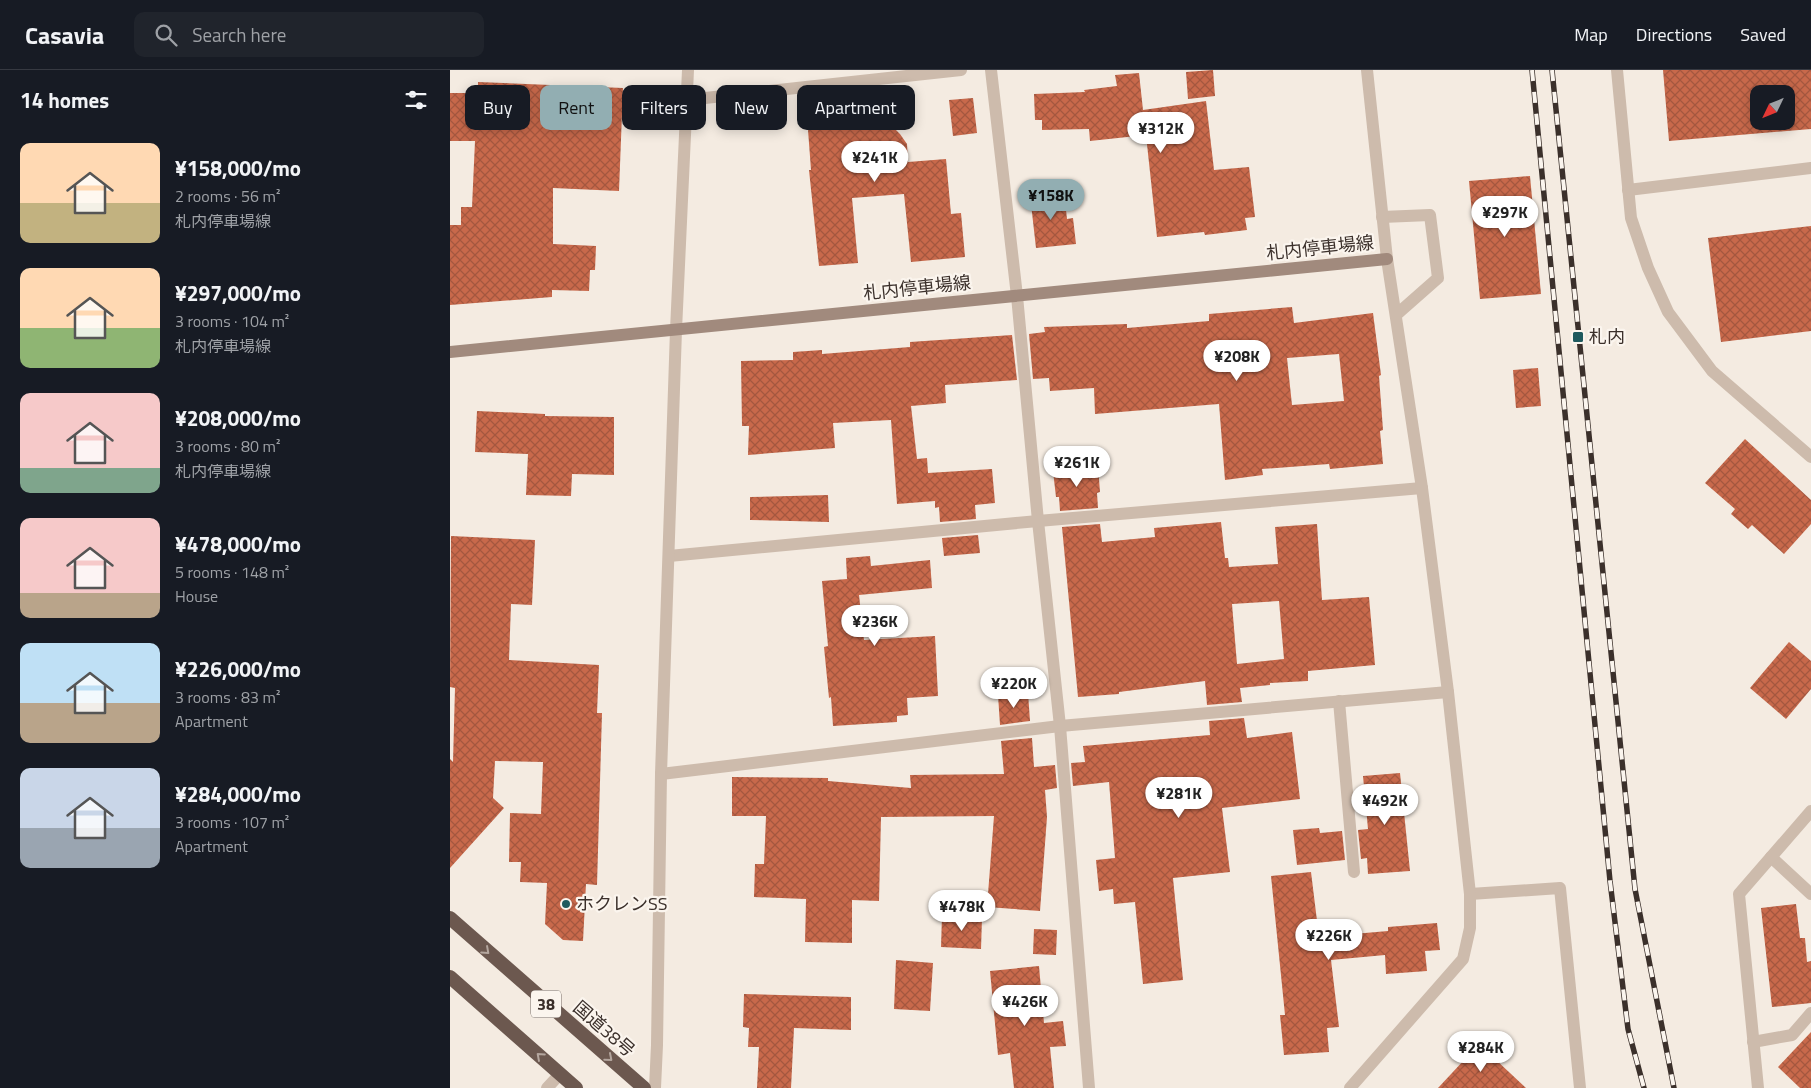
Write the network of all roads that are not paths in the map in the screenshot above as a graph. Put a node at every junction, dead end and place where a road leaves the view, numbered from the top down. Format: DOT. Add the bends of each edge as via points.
graph roads {
  1 [pos="688,70"];
  2 [pos="961,70"];
  3 [pos="991,70"];
  4 [pos="1367,70"];
  5 [pos="1617,70"];
  6 [pos="688,85"];
  7 [pos="706,98"];
  8 [pos="686,130"];
  9 [pos="1811,168"];
  10 [pos="1628,190"];
  11 [pos="1382,216"];
  12 [pos="1387,259"];
  13 [pos="1017,296"];
  14 [pos="1396,315"];
  15 [pos="676,330"];
  16 [pos="450,352"];
  17 [pos="1811,457"];
  18 [pos="1422,488"];
  19 [pos="1038,521"];
  20 [pos="668,556"];
  21 [pos="1448,692"];
  22 [pos="1338,701"];
  23 [pos="1060,726"];
  24 [pos="661,774"];
  25 [pos="1811,811"];
  26 [pos="1771,857"];
  27 [pos="1354,872"];
  28 [pos="1470,894"];
  29 [pos="1811,894"];
  30 [pos="450,918"];
  31 [pos="452,983"];
  32 [pos="1811,1013"];
  33 [pos="1753,1042"];
  34 [pos="560,1074"];
  35 [pos="548,1088"];
  36 [pos="576,1088"];
  37 [pos="644,1088"];
  38 [pos="655,1088"];
  39 [pos="1089,1088"];
  40 [pos="1350,1088"];
  41 [pos="1580,1088"];
  42 [pos="1758,1088"];
  1 -- 6 [label="street"];
  2 -- 7 [label="street"];
  3 -- 13 [label="street"];
  4 -- 11 [label="street"];
  5 -- 10 [label="street"];
  8 -- 15 [label="street"];
  9 -- 10 [label="street"];
  10 -- 17 [label="street" via="1631,218 1668,312 1712,371"];
  11 -- 12 [label="street"];
  11 -- 14 [label="street" via="1430,215 1438,278"];
  12 -- 13 [label="main road, 札内停車場線"];
  12 -- 14 [label="street"];
  13 -- 15 [label="main road, 札内停車場線"];
  13 -- 19 [label="street"];
  14 -- 18 [label="street"];
  15 -- 16 [label="main road, 札内停車場線"];
  15 -- 20 [label="street"];
  18 -- 19 [label="street"];
  18 -- 21 [label="street"];
  19 -- 20 [label="street"];
  19 -- 23 [label="street"];
  20 -- 24 [label="street"];
  21 -- 22 [label="street"];
  21 -- 28 [label="street"];
  22 -- 23 [label="street"];
  22 -- 27 [label="street"];
  23 -- 24 [label="street"];
  23 -- 39 [label="street"];
  24 -- 38 [label="street"];
  25 -- 26 [label="street"];
  26 -- 29 [label="street"];
  26 -- 33 [label="street" via="1739,894"];
  28 -- 40 [label="street" via="1470,928 1463,958"];
  28 -- 41 [label="street" via="1560,888"];
  30 -- 37 [label="highway, 国道38号 / 38, one-way"];
  34 -- 31 [label="highway, 38, one-way"];
  32 -- 33 [label="street" via="1792,1035"];
  33 -- 42 [label="street"];
  34 -- 35 [label="street"];
  34 -- 36 [label="highway, 38"];
}
